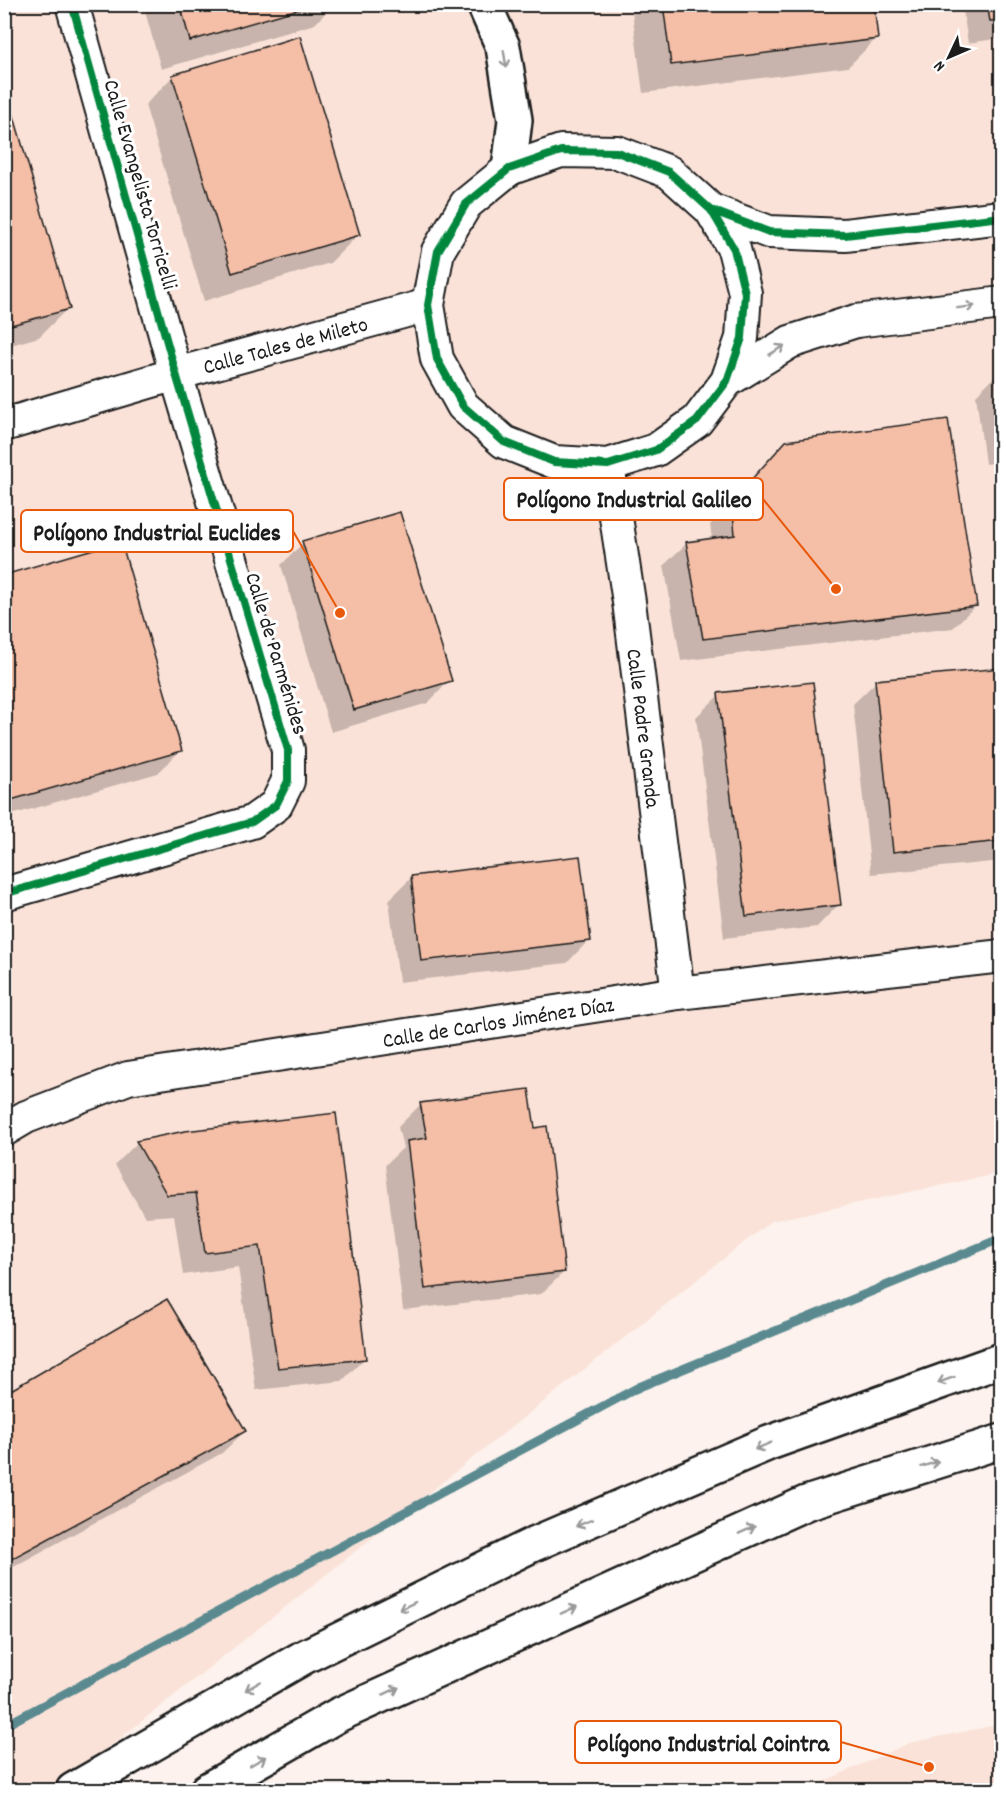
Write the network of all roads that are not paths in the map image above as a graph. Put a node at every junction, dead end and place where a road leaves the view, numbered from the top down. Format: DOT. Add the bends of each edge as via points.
graph roads {
  1 [pos="72,4"];
  2 [pos="484,4"];
  3 [pos="509,169"];
  4 [pos="711,210"];
  5 [pos="1002,217"];
  6 [pos="1002,303"];
  7 [pos="428,305"];
  8 [pos="176,374"];
  9 [pos="727,381"];
  10 [pos="4,425"];
  11 [pos="608,465"];
  12 [pos="4,894"];
  13 [pos="1002,956"];
  14 [pos="678,993"];
  15 [pos="4,1130"];
  16 [pos="1002,1360"];
  17 [pos="1002,1441"];
  18 [pos="73,1791"];
  19 [pos="207,1791"];
  1 -- 8 [label="street, Calle Evangelista Torricelli"];
  2 -- 3 [label="highway, one-way" via="503,48 515,120"];
  3 -- 4 [label="street" via="561,151 617,152 669,172"];
  3 -- 7 [label="street" via="466,204 438,251"];
  4 -- 5 [label="street" via="769,232 845,236"];
  4 -- 9 [label="street" via="734,249 745,293 742,338"];
  9 -- 6 [label="street, one-way" via="790,342 856,321"];
  7 -- 8 [label="street, Calle Tales de Mileto"];
  7 -- 11 [label="street" via="437,359 463,406 504,442 554,462"];
  8 -- 10 [label="street, Calle Tales de Mileto"];
  8 -- 12 [label="street, Calle de Parménides" via="288,750 288,781 276,805 252,822"];
  9 -- 11 [label="street" via="697,421 656,450"];
  11 -- 14 [label="street, Calle Padre Granda"];
  13 -- 14 [label="street, Calle de Carlos Jiménez Díaz"];
  14 -- 15 [label="street, Calle de Carlos Jiménez Díaz" via="128,1078 26,1117"];
  16 -- 18 [label="highway, one-way" via="769,1443 534,1544 304,1657"];
  19 -- 17 [label="highway, one-way" via="338,1715 806,1503"];
}
